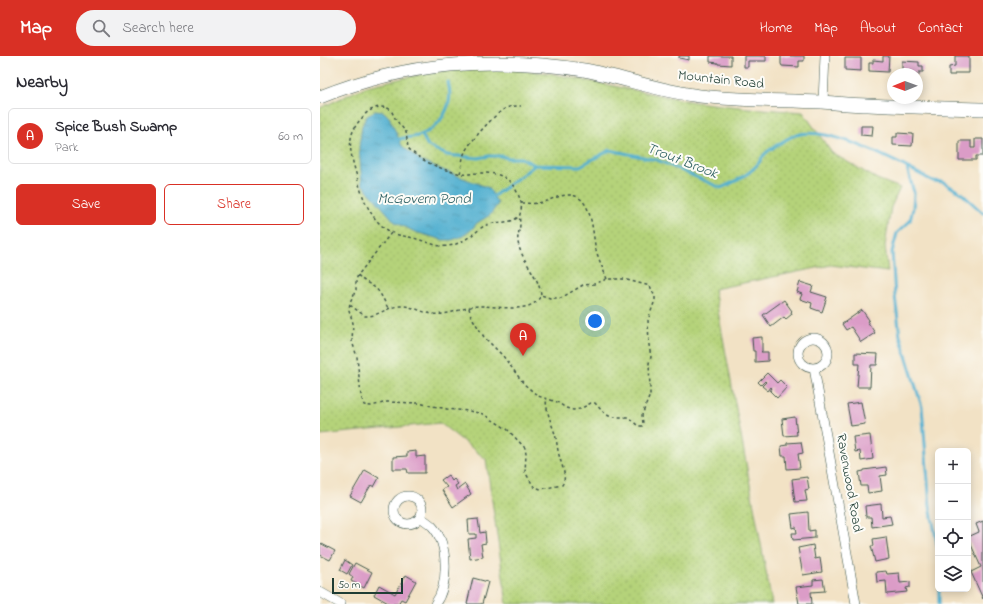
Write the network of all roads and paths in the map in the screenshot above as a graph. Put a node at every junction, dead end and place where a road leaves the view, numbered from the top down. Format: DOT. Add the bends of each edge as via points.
graph roads {
  1 [pos="824,56"];
  2 [pos="545,60"];
  3 [pos="320,97"];
  4 [pos="823,102"];
  5 [pos="521,106"];
  6 [pos="983,108"];
  7 [pos="460,173"];
  8 [pos="521,203"];
  9 [pos="520,215"];
  10 [pos="391,232"];
  11 [pos="358,275"];
  12 [pos="607,279"];
  13 [pos="541,295"];
  14 [pos="350,305"];
  15 [pos="388,308"];
  16 [pos="469,308"];
  17 [pos="814,368"];
  18 [pos="546,398"];
  19 [pos="420,517"];
  20 [pos="321,594"];
  21 [pos="341,604"];
  22 [pos="436,604"];
  23 [pos="856,604"];
  1 -- 4 [label="street"];
  2 -- 3 [label="main road, Mountain Road" via="485,60 432,65 369,79"];
  2 -- 4 [label="main road, Mountain Road" via="693,95"];
  4 -- 6 [label="main road, Mountain Road" via="874,106"];
  5 -- 7 [label="path" via="499,112 468,146 464,152"];
  7 -- 8 [label="path" via="501,176 509,180"];
  7 -- 10 [label="path" via="444,170 425,161 408,148 406,132 391,110 381,107 368,111 354,126 350,150 359,190 380,225"];
  8 -- 9 [label="path"];
  8 -- 12 [label="path" via="538,203 569,195 576,195 582,200 592,224 599,259"];
  9 -- 10 [label="path" via="513,221 489,224 468,239 447,246"];
  9 -- 13 [label="path" via="517,238 519,248 538,283"];
  10 -- 11 [label="path"];
  11 -- 14 [label="path"];
  11 -- 15 [label="path" via="380,292"];
  12 -- 13 [label="path" via="583,285 561,298"];
  12 -- 18 [label="path" via="623,279 648,285 655,297 648,320 651,357 650,395 642,412 643,425 640,427 628,417 611,417 602,412 595,403 576,410"];
  13 -- 16 [label="path" via="536,302 528,306"];
  14 -- 15 [label="path" via="366,316 375,315"];
  14 -- 18 [label="path" via="352,341 364,404 371,406 387,402 418,403 484,414 507,429 525,448 525,475 532,486 541,489 562,485 564,479"];
  15 -- 16 [label="path" via="406,306 436,314"];
  16 -- 18 [label="path" via="484,337 503,356 524,384 538,396"];
  17 -- 23 [label="street, Ravenwood Road"];
  19 -- 22 [label="street" via="433,527 444,556 445,576"];
  20 -- 21 [label="street"];
}
